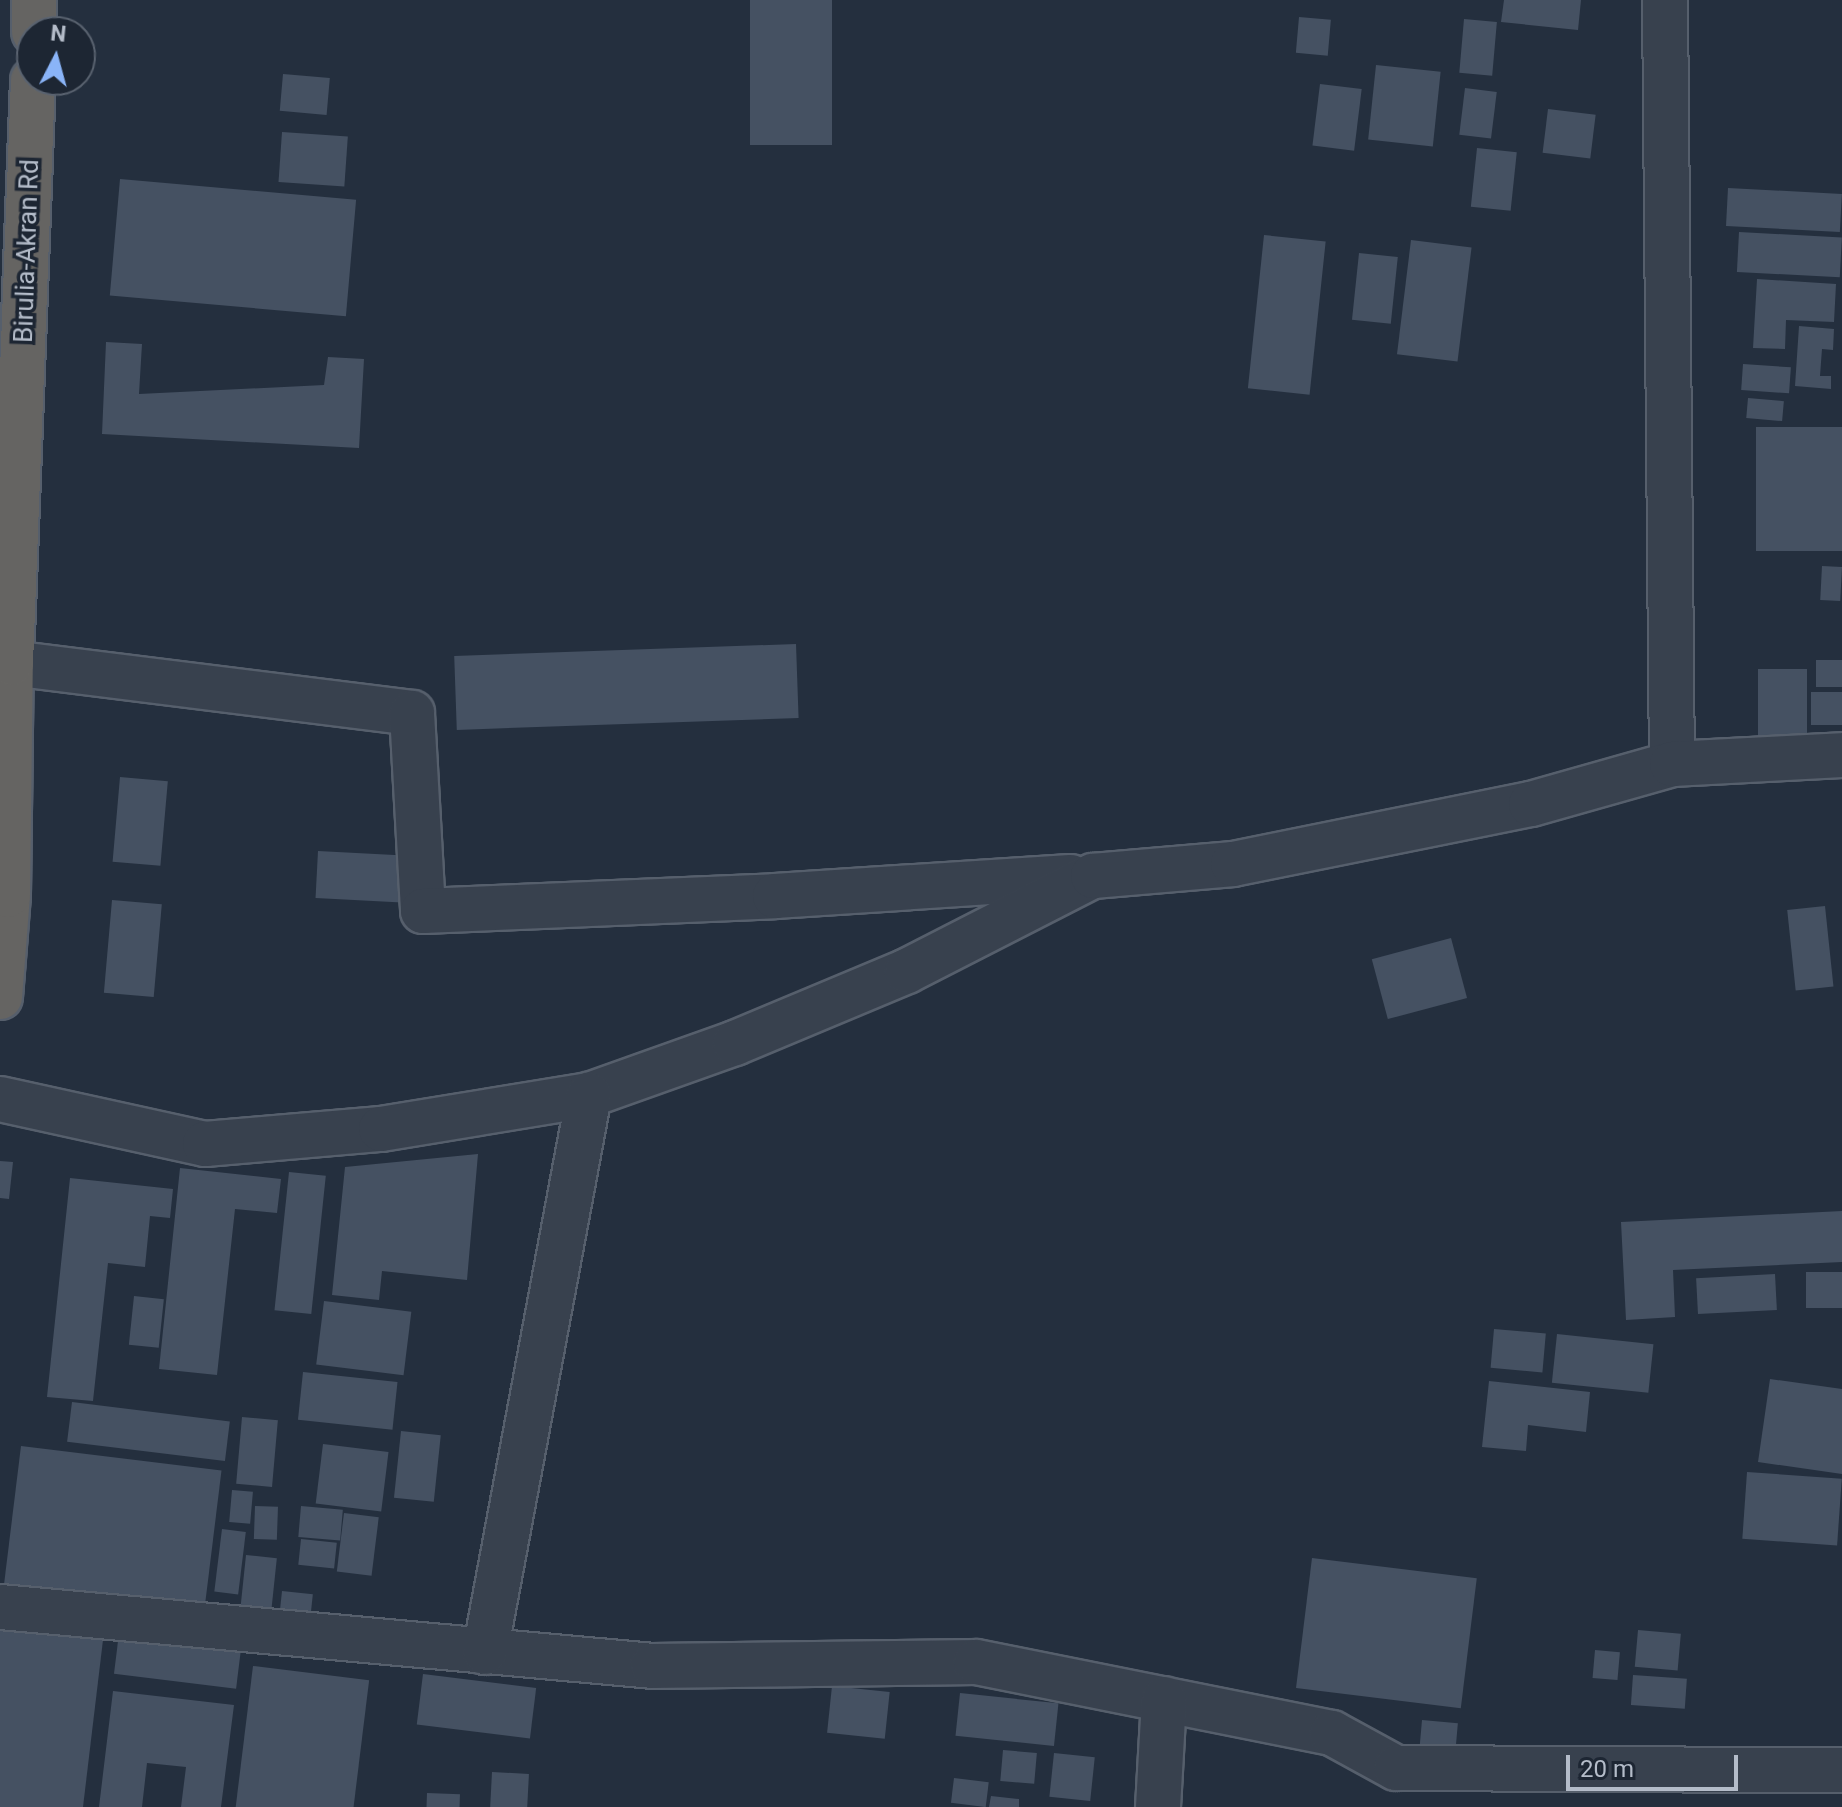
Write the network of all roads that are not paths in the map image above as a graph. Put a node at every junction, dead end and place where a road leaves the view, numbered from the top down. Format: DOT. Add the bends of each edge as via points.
graph roads {
  1 [pos="1665,0"];
  2 [pos="32,96"];
  3 [pos="11,663"];
  4 [pos="1842,755"];
  5 [pos="1672,764"];
  6 [pos="1093,876"];
  7 [pos="0,997"];
  8 [pos="589,1095"];
  9 [pos="0,1099"];
  10 [pos="0,1607"];
  11 [pos="485,1652"];
  12 [pos="1164,1699"];
  13 [pos="1842,1770"];
  14 [pos="1158,1807"];
  1 -- 5 [label="street"];
  2 -- 3 [label="highway, Birulia-Akran Rd"];
  3 -- 6 [label="street" via="412,713 423,911"];
  3 -- 7 [label="highway, Birulia-Akran Rd" via="8,895"];
  4 -- 5 [label="street"];
  5 -- 6 [label="street" via="1531,804 1233,864"];
  6 -- 8 [label="street" via="907,971 735,1043"];
  8 -- 9 [label="street" via="381,1129 205,1144"];
  8 -- 11 [label="street"];
  10 -- 11 [label="street"];
  11 -- 12 [label="street" via="653,1666 976,1662"];
  12 -- 13 [label="street" via="1332,1733 1396,1768"];
  12 -- 14 [label="street"];
}
